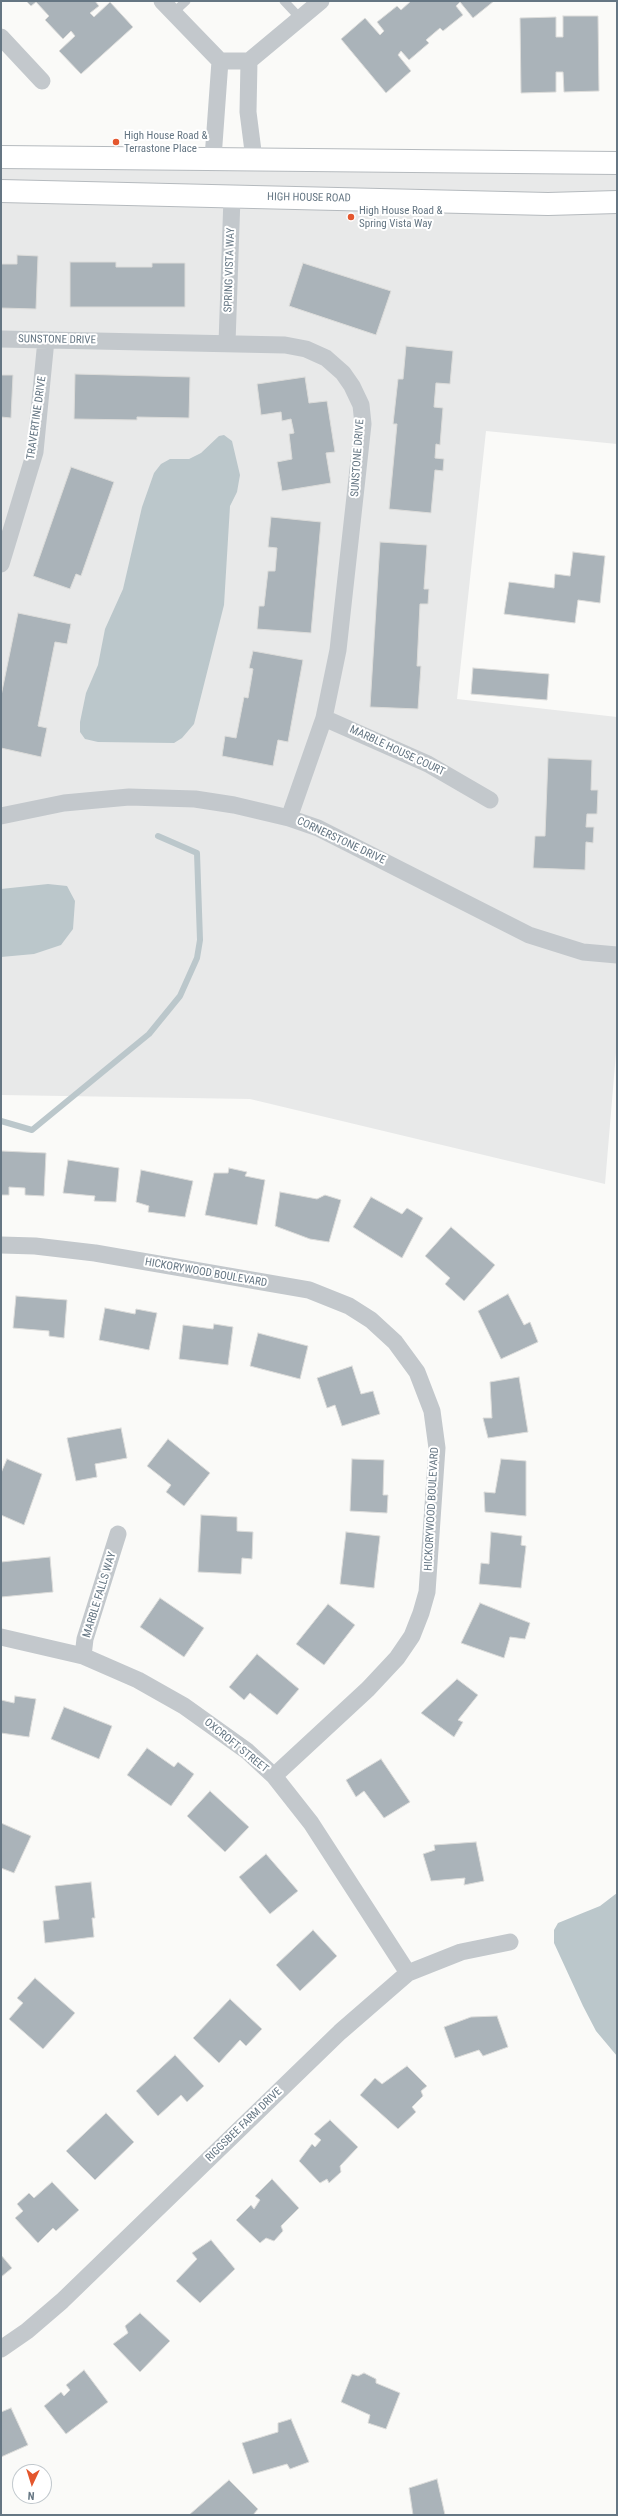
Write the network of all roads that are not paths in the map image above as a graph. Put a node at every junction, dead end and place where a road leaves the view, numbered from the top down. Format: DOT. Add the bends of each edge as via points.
graph roads {
  1 [pos="186,1"];
  2 [pos="284,1"];
  3 [pos="321,1"];
  4 [pos="168,7"];
  5 [pos="300,18"];
  6 [pos="1,37"];
  7 [pos="220,61"];
  8 [pos="249,61"];
  9 [pos="42,81"];
  10 [pos="1,156"];
  11 [pos="213,158"];
  12 [pos="254,159"];
  13 [pos="617,163"];
  14 [pos="1,191"];
  15 [pos="232,196"];
  16 [pos="617,202"];
  17 [pos="1,339"];
  18 [pos="46,340"];
  19 [pos="227,343"];
  20 [pos="1,564"];
  21 [pos="324,718"];
  22 [pos="490,800"];
  23 [pos="1,816"];
  24 [pos="289,818"];
  25 [pos="617,955"];
  26 [pos="1,1245"];
  27 [pos="118,1534"];
  28 [pos="1,1637"];
  29 [pos="83,1656"];
  30 [pos="274,1776"];
  31 [pos="510,1942"];
  32 [pos="408,1973"];
  33 [pos="1,2349"];
  1 -- 4 [label="lane"];
  2 -- 5 [label="lane"];
  3 -- 5 [label="street"];
  4 -- 7 [label="street"];
  5 -- 8 [label="street"];
  6 -- 9 [label="street"];
  7 -- 8 [label="street"];
  7 -- 11 [label="street"];
  8 -- 12 [label="street" via="248,112"];
  10 -- 11 [label="main road"];
  11 -- 12 [label="main road"];
  12 -- 13 [label="main road"];
  14 -- 15 [label="main road, HIGH HOUSE ROAD"];
  15 -- 16 [label="main road, HIGH HOUSE ROAD" via="548,204"];
  15 -- 19 [label="street, SPRING VISTA WAY"];
  17 -- 18 [label="street, SUNSTONE DRIVE"];
  18 -- 19 [label="street, SUNSTONE DRIVE"];
  18 -- 20 [label="street, TRAVERTINE DRIVE" via="35,452"];
  19 -- 21 [label="street, SUNSTONE DRIVE" via="285,345 306,349 326,358 343,372 361,405 362,445 338,650"];
  21 -- 22 [label="street, MARBLE HOUSE COURT" via="428,764"];
  21 -- 24 [label="street, SUNSTONE DRIVE"];
  23 -- 24 [label="street, CORNERSTONE DRIVE" via="71,802 148,797 195,799"];
  24 -- 25 [label="street, CORNERSTONE DRIVE" via="324,832 529,935 583,952"];
  26 -- 30 [label="street, HICKORYWOOD BOULEVARD" via="95,1253 315,1292 350,1306 371,1320 395,1342 417,1372 428,1395 437,1448 427,1592 422,1613 412,1636 397,1658 368,1689"];
  27 -- 29 [label="street, MARBLE FALLS WAY" via="85,1639"];
  28 -- 29 [label="street, OXCROFT STREET"];
  29 -- 30 [label="street, OXCROFT STREET" via="138,1680 184,1706 247,1751"];
  30 -- 32 [label="street, OXCROFT STREET" via="339,1862"];
  31 -- 32 [label="street, RIGGSBEE FARM DRIVE" via="461,1952"];
  32 -- 33 [label="street, RIGGSBEE FARM DRIVE" via="340,2032 51,2312"];
}
